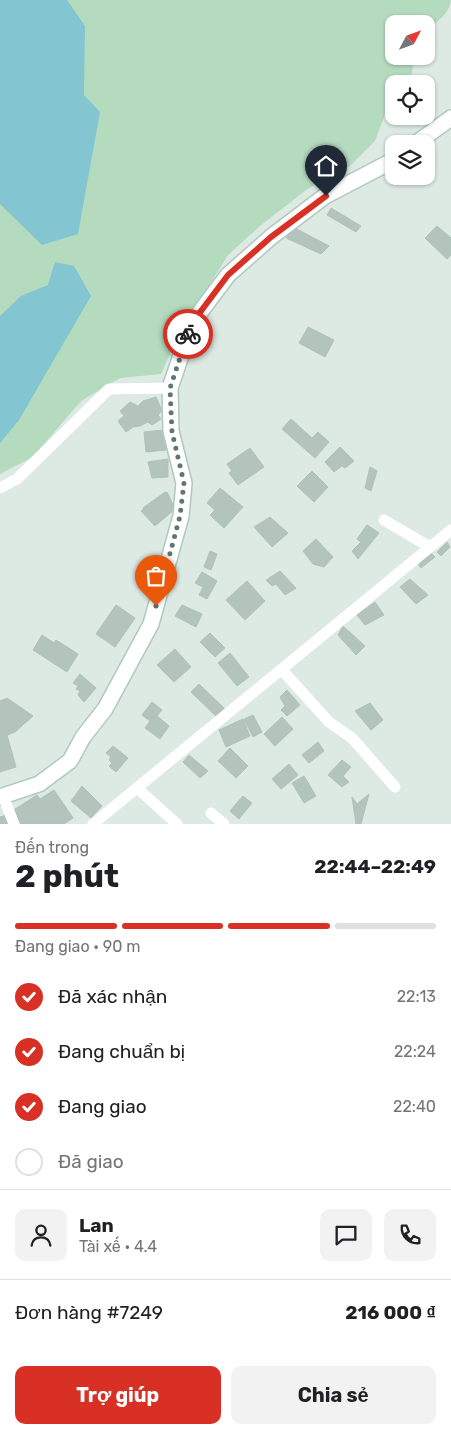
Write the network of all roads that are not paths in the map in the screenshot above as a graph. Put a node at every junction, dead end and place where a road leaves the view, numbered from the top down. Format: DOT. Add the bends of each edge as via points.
graph roads {
  1 [pos="451,118"];
  2 [pos="428,135"];
  3 [pos="385,165"];
  4 [pos="170,388"];
  5 [pos="0,488"];
  6 [pos="384,520"];
  7 [pos="451,530"];
  8 [pos="430,547"];
  9 [pos="282,670"];
  10 [pos="395,787"];
  11 [pos="138,788"];
  12 [pos="2,796"];
  13 [pos="211,813"];
  14 [pos="14,824"];
  15 [pos="93,824"];
  16 [pos="177,824"];
  17 [pos="224,824"];
  1 -- 2 [label="street"];
  3 -- 4 [label="street" via="326,196 271,237 228,275 192,323"];
  4 -- 5 [label="street" via="109,389 17,479"];
  4 -- 12 [label="street" via="172,432 184,483 180,516 151,624 105,708 70,761 39,784"];
  6 -- 8 [label="street"];
  7 -- 8 [label="street"];
  8 -- 9 [label="street"];
  9 -- 10 [label="street" via="329,722 352,738"];
  9 -- 11 [label="street"];
  11 -- 15 [label="street"];
  11 -- 16 [label="street"];
  12 -- 14 [label="street"];
  13 -- 17 [label="street"];
}
